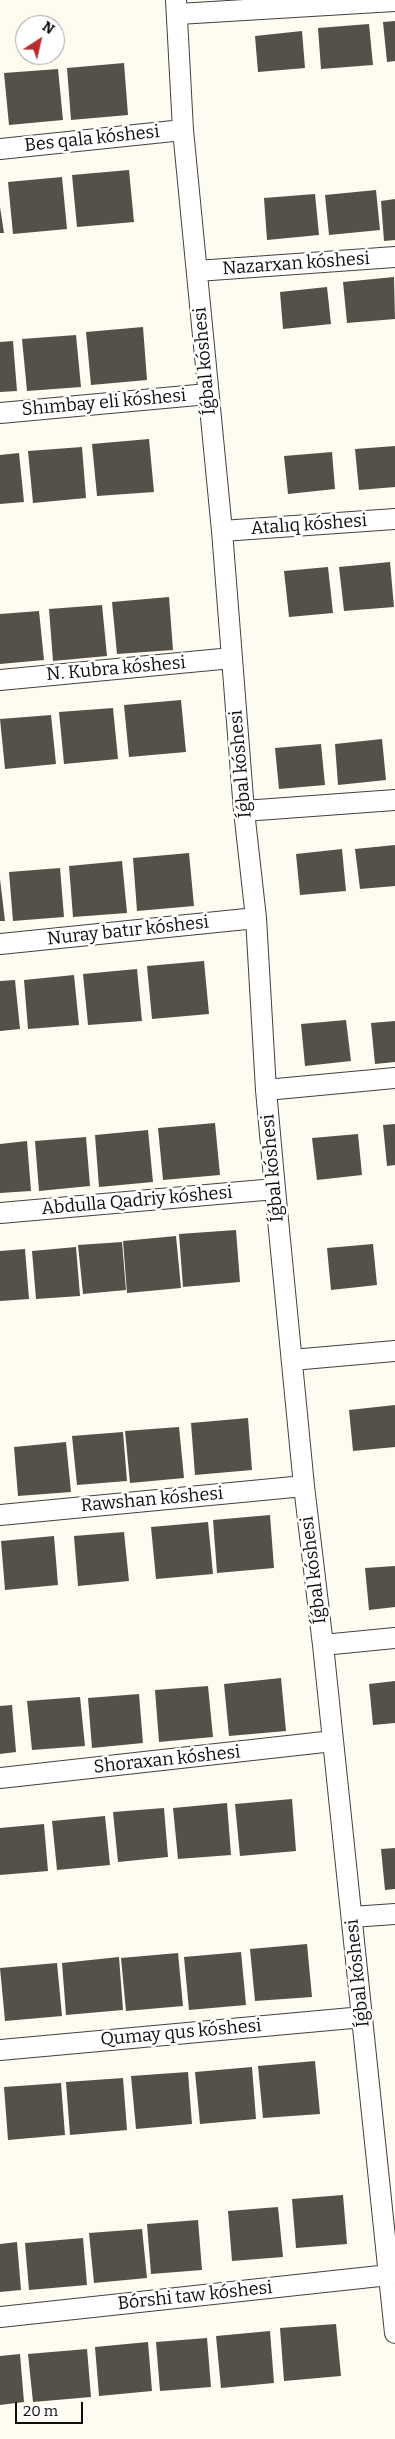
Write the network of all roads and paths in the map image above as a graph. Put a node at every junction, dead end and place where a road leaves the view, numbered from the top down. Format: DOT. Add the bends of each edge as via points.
graph roads {
  1 [pos="395,1"];
  2 [pos="177,7"];
  3 [pos="183,130"];
  4 [pos="0,149"];
  5 [pos="395,257"];
  6 [pos="197,271"];
  7 [pos="208,394"];
  8 [pos="0,413"];
  9 [pos="395,519"];
  10 [pos="222,531"];
  11 [pos="232,658"];
  12 [pos="0,680"];
  13 [pos="395,800"];
  14 [pos="244,811"];
  15 [pos="256,918"];
  16 [pos="0,944"];
  17 [pos="395,1078"];
  18 [pos="266,1090"];
  19 [pos="275,1190"];
  20 [pos="0,1213"];
  21 [pos="395,1351"];
  22 [pos="292,1360"];
  23 [pos="304,1486"];
  24 [pos="0,1515"];
  25 [pos="395,1638"];
  26 [pos="323,1645"];
  27 [pos="333,1742"];
  28 [pos="0,1778"];
  29 [pos="395,1914"];
  30 [pos="352,1917"];
  31 [pos="363,2016"];
  32 [pos="0,2050"];
  33 [pos="388,2179"];
  34 [pos="390,2275"];
  35 [pos="0,2317"];
  36 [pos="395,2333"];
  1 -- 2 [label="street"];
  2 -- 3 [label="street, Íǵbal kóshesi"];
  3 -- 4 [label="street, Bes qala kóshesi"];
  3 -- 6 [label="street, Íǵbal kóshesi"];
  5 -- 6 [label="street, Nazarxan kóshesi"];
  6 -- 7 [label="street, Íǵbal kóshesi"];
  7 -- 8 [label="street, Shımbay eli kóshesi"];
  7 -- 10 [label="street, Íǵbal kóshesi"];
  9 -- 10 [label="street, Atalıq kóshesi"];
  10 -- 11 [label="street, Íǵbal kóshesi"];
  11 -- 12 [label="street, N. Kubra kóshesi"];
  11 -- 14 [label="street, Íǵbal kóshesi"];
  13 -- 14 [label="street"];
  14 -- 15 [label="street, Íǵbal kóshesi"];
  15 -- 16 [label="street, Nuray batır kóshesi"];
  15 -- 18 [label="street, Íǵbal kóshesi"];
  17 -- 18 [label="street"];
  18 -- 19 [label="street, Íǵbal kóshesi"];
  19 -- 20 [label="street, Abdulla Qadriy kóshesi"];
  19 -- 22 [label="street, Íǵbal kóshesi"];
  21 -- 22 [label="street"];
  22 -- 23 [label="street, Íǵbal kóshesi"];
  23 -- 24 [label="street, Rawshan kóshesi"];
  23 -- 26 [label="street, Íǵbal kóshesi"];
  25 -- 26 [label="street"];
  26 -- 27 [label="street, Íǵbal kóshesi"];
  27 -- 28 [label="street, Shoraxan kóshesi"];
  27 -- 30 [label="street, Íǵbal kóshesi"];
  29 -- 30 [label="street"];
  30 -- 31 [label="street, Íǵbal kóshesi"];
  31 -- 32 [label="street, Qumay qus kóshesi"];
  31 -- 33 [label="street, Íǵbal kóshesi"];
  33 -- 34 [label="street, Íǵbal kóshesi"];
  34 -- 35 [label="street, Bórshi taw kóshesi"];
  34 -- 36 [label="street, Íǵbal kóshesi"];
}
